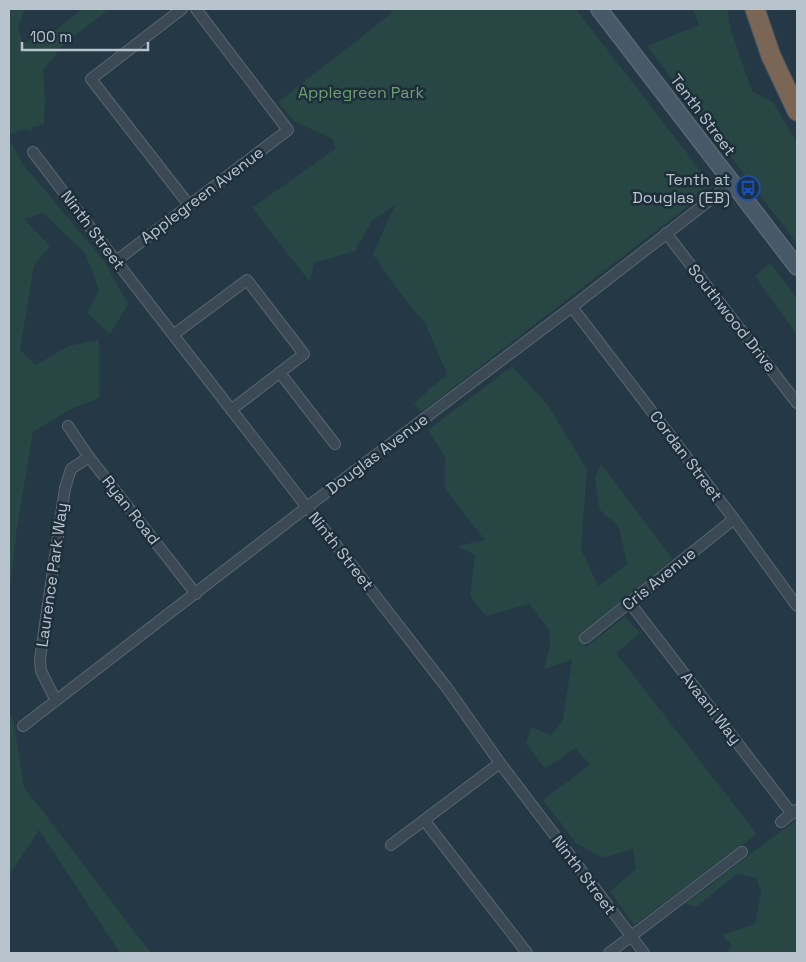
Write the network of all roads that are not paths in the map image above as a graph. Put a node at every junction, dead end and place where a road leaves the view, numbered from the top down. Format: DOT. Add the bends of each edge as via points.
graph roads {
  1 [pos="182,9"];
  2 [pos="196,9"];
  3 [pos="599,9"];
  4 [pos="755,9"];
  5 [pos="797,111"];
  6 [pos="34,152"];
  7 [pos="732,182"];
  8 [pos="189,205"];
  9 [pos="666,233"];
  10 [pos="116,261"];
  11 [pos="797,267"];
  12 [pos="572,307"];
  13 [pos="173,335"];
  14 [pos="280,373"];
  15 [pos="797,403"];
  16 [pos="231,410"];
  17 [pos="68,426"];
  18 [pos="335,444"];
  19 [pos="89,457"];
  20 [pos="307,507"];
  21 [pos="734,519"];
  22 [pos="196,594"];
  23 [pos="796,600"];
  24 [pos="630,603"];
  25 [pos="585,638"];
  26 [pos="56,701"];
  27 [pos="24,726"];
  28 [pos="500,763"];
  29 [pos="795,812"];
  30 [pos="424,820"];
  31 [pos="781,822"];
  32 [pos="391,845"];
  33 [pos="742,852"];
  34 [pos="631,937"];
  35 [pos="527,953"];
  36 [pos="609,953"];
  37 [pos="644,953"];
  1 -- 8 [label="street" via="91,78"];
  2 -- 8 [label="street, Applegreen Avenue" via="288,130"];
  3 -- 7 [label="street, Tenth Street"];
  4 -- 5 [label="highway" via="771,56"];
  6 -- 10 [label="street, Ninth Street"];
  7 -- 9 [label="street, Douglas Avenue"];
  7 -- 11 [label="street, Tenth Street"];
  8 -- 10 [label="street, Applegreen Avenue"];
  9 -- 12 [label="street, Douglas Avenue"];
  9 -- 15 [label="street, Southwood Drive"];
  10 -- 13 [label="street, Ninth Street"];
  12 -- 20 [label="street, Douglas Avenue"];
  12 -- 21 [label="street, Cordan Street"];
  13 -- 14 [label="street" via="246,280 304,354"];
  13 -- 16 [label="street, Ninth Street"];
  14 -- 16 [label="street"];
  14 -- 18 [label="street"];
  16 -- 20 [label="street, Ninth Street"];
  17 -- 19 [label="street, Ryan Road"];
  19 -- 22 [label="street, Ryan Road"];
  19 -- 26 [label="street, Laurence Park Way" via="70,469 65,488 40,659 42,672"];
  20 -- 22 [label="street, Douglas Avenue"];
  20 -- 28 [label="street, Ninth Street"];
  21 -- 23 [label="street, Cordan Street"];
  21 -- 24 [label="street, Cris Avenue"];
  22 -- 26 [label="street, Douglas Avenue"];
  24 -- 25 [label="street, Cris Avenue"];
  24 -- 29 [label="street, Avaani Way"];
  26 -- 27 [label="street, Douglas Avenue"];
  28 -- 30 [label="street"];
  28 -- 34 [label="street, Ninth Street"];
  29 -- 31 [label="street"];
  30 -- 32 [label="street"];
  30 -- 35 [label="street"];
  33 -- 34 [label="street"];
  34 -- 36 [label="street"];
  34 -- 37 [label="street, Ninth Street"];
}
